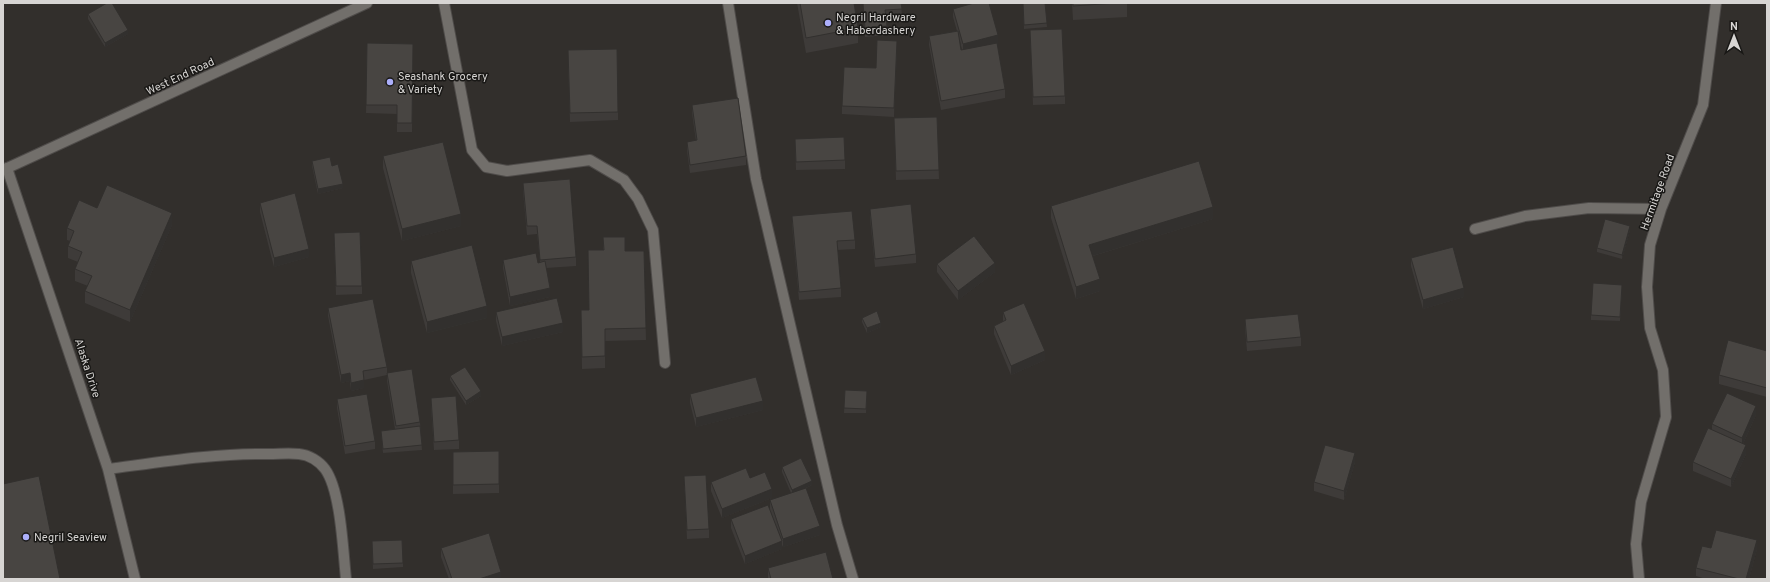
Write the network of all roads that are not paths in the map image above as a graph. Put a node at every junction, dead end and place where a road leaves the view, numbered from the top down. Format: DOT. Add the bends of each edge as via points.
graph roads {
  1 [pos="366,3"];
  2 [pos="444,3"];
  3 [pos="728,3"];
  4 [pos="1716,3"];
  5 [pos="5,169"];
  6 [pos="1661,209"];
  7 [pos="1475,229"];
  8 [pos="665,363"];
  9 [pos="108,469"];
  10 [pos="135,579"];
  11 [pos="346,579"];
  12 [pos="853,579"];
  13 [pos="1639,579"];
  1 -- 5 [label="street, West End Road"];
  2 -- 8 [label="street" via="472,150 486,167 507,171 590,160 624,180 638,199 653,230"];
  3 -- 12 [label="street" via="756,179 835,517"];
  4 -- 6 [label="street, Hermitage Road" via="1703,105"];
  5 -- 9 [label="street, Alaska Drive"];
  6 -- 7 [label="street" via="1589,208 1525,216"];
  6 -- 13 [label="street, Hermitage Road" via="1650,245 1647,287 1650,328 1663,370 1666,417 1641,502 1636,544"];
  9 -- 10 [label="street, Alaska Drive"];
  9 -- 11 [label="street" via="240,453 300,454 320,462 332,483 337,504"];
}
